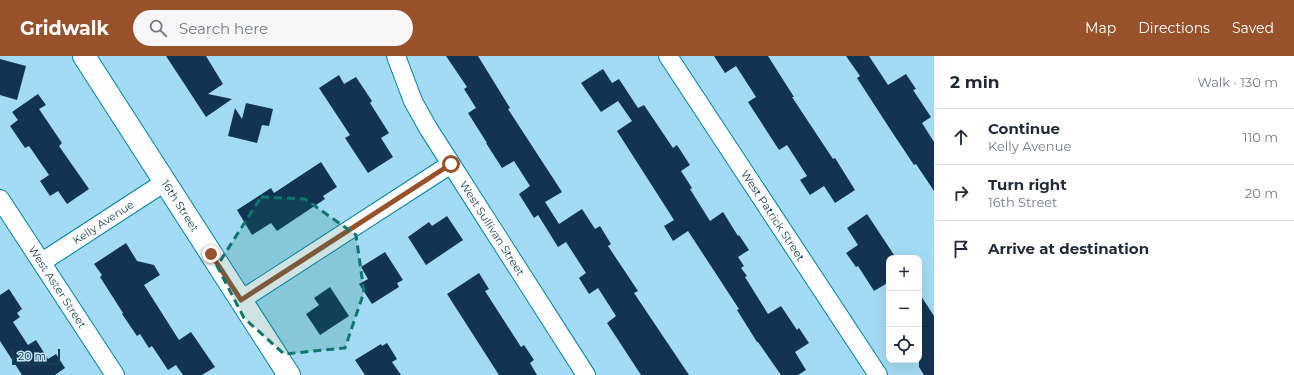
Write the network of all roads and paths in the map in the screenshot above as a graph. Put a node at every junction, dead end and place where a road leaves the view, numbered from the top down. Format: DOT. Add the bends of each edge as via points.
graph roads {
  1 [pos="84,56"];
  2 [pos="396,56"];
  3 [pos="668,56"];
  4 [pos="451,164"];
  5 [pos="165,182"];
  6 [pos="0,199"];
  7 [pos="42,262"];
  8 [pos="241,300"];
  9 [pos="115,375"];
  10 [pos="290,375"];
  11 [pos="586,375"];
  12 [pos="878,375"];
  1 -- 5 [label="main road, 16th Street"];
  2 -- 4 [label="street, West Sullivan Street" via="413,101"];
  3 -- 12 [label="street, West Patrick Street"];
  4 -- 8 [label="street"];
  4 -- 11 [label="street, West Sullivan Street"];
  5 -- 7 [label="street, Kelly Avenue"];
  5 -- 8 [label="main road, 16th Street"];
  6 -- 7 [label="street, West Aster Street"];
  7 -- 9 [label="street, West Aster Street"];
  8 -- 10 [label="main road, 16th Street"];
}
